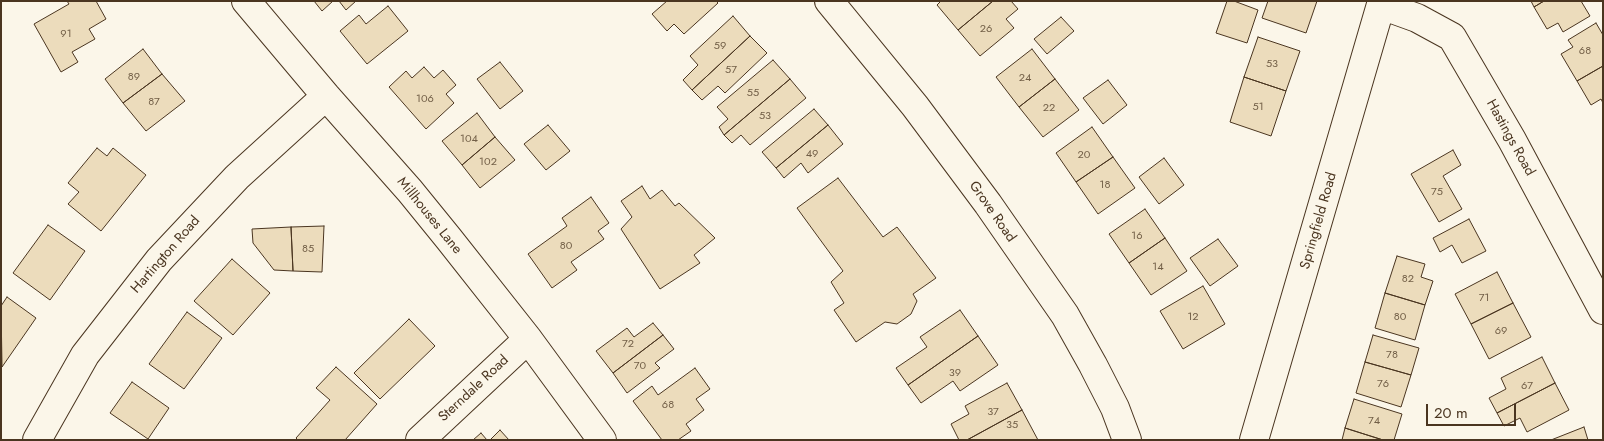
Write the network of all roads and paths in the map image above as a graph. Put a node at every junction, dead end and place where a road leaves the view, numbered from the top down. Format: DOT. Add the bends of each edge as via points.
graph roads {
  1 [pos="246,1"];
  2 [pos="829,1"];
  3 [pos="1381,3"];
  4 [pos="326,96"];
  5 [pos="1603,310"];
  6 [pos="528,339"];
  7 [pos="37,440"];
  8 [pos="420,440"];
  9 [pos="602,440"];
  10 [pos="1128,440"];
  11 [pos="1254,440"];
  1 -- 4 [label="street, Millhouses Lane"];
  2 -- 10 [label="street, Grove Road" via="915,106 1065,315 1098,374"];
  3 -- 5 [label="street, Hastings Road" via="1452,37 1512,140"];
  3 -- 11 [label="street, Springfield Road"];
  4 -- 6 [label="street, Millhouses Lane" via="410,191"];
  4 -- 7 [label="street, Hartington Road" via="237,177 159,260 85,355"];
  6 -- 8 [label="street, Sterndale Road"];
  6 -- 9 [label="street, Millhouses Lane"];
}
